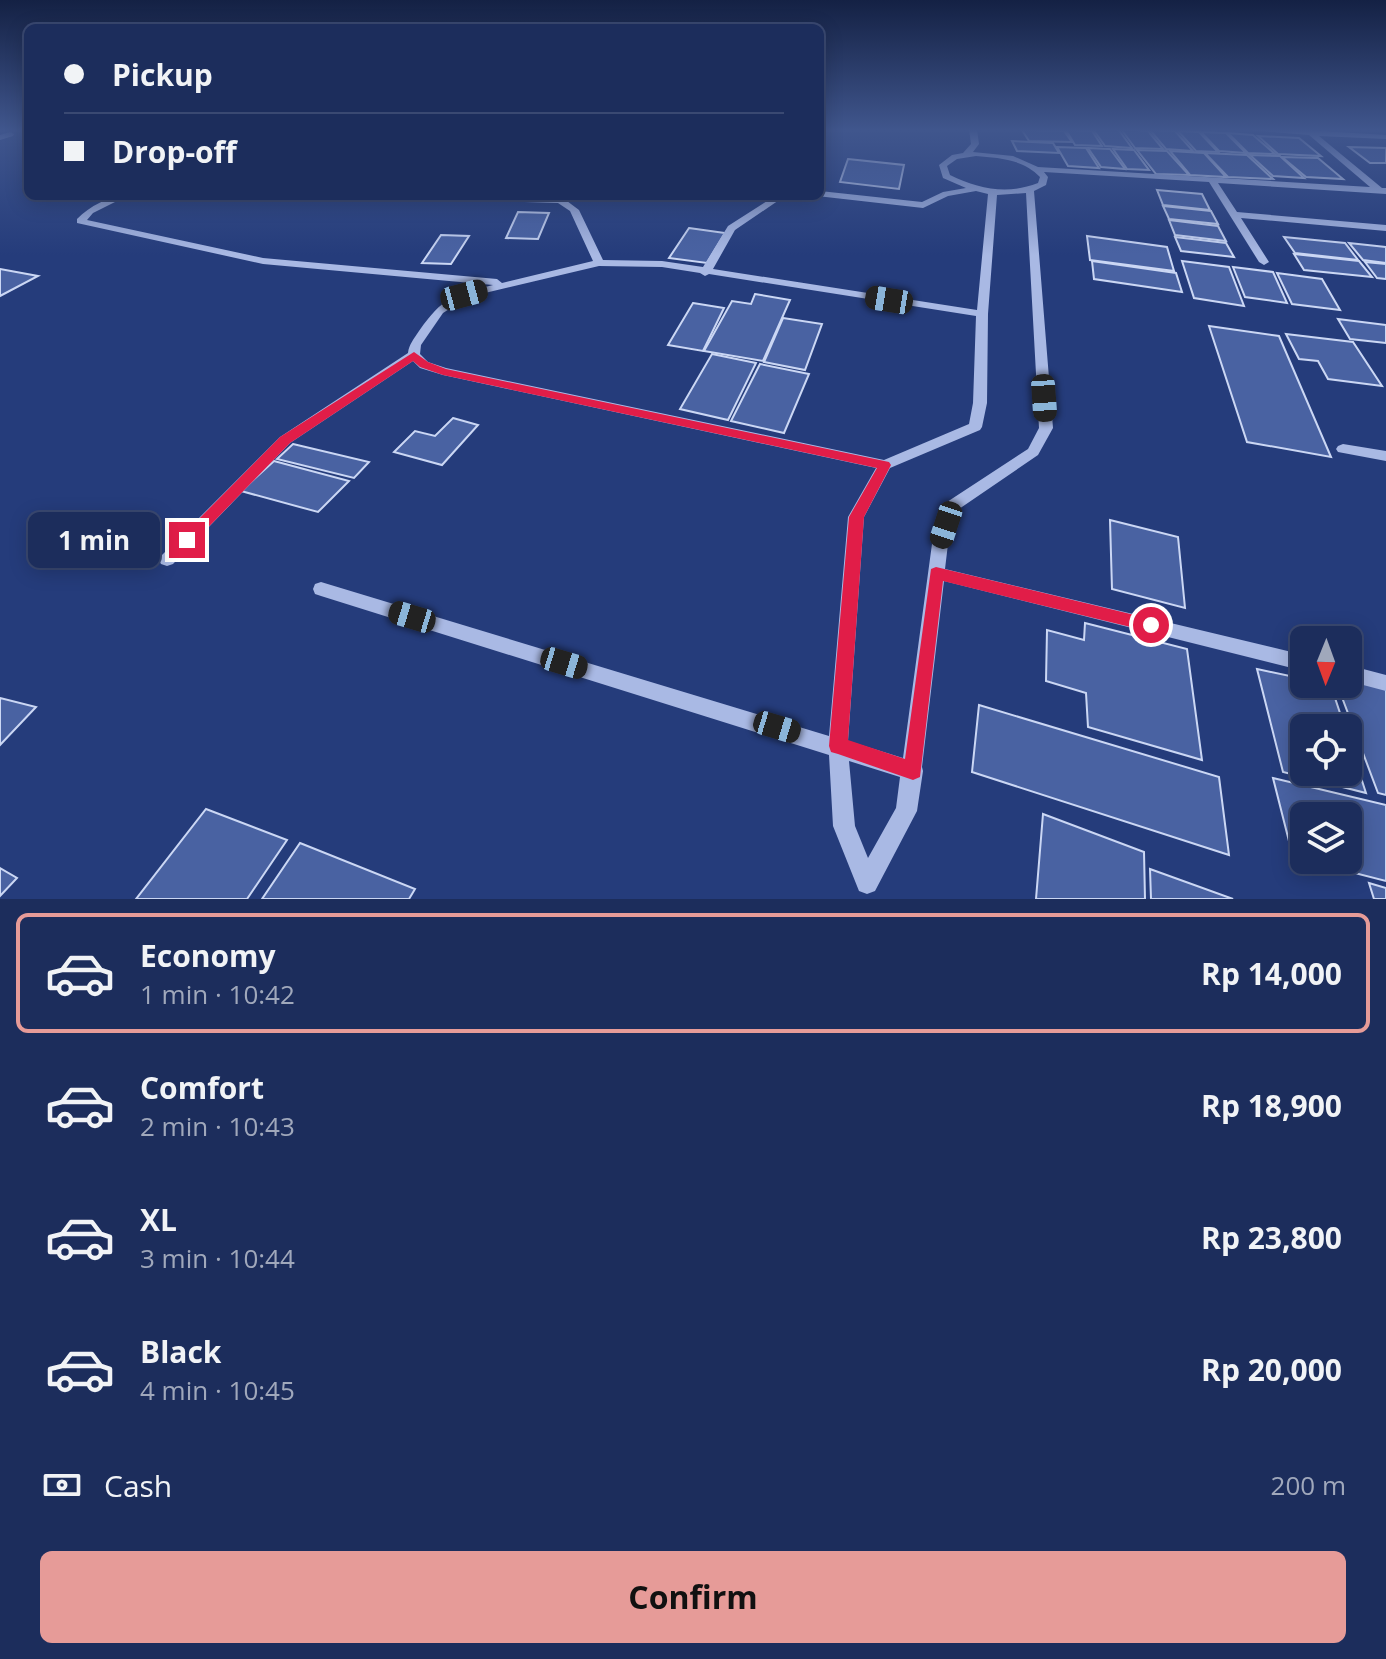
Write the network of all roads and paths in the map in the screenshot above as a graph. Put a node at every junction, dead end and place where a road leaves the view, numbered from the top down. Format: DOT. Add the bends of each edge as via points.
graph roads {
  1 [pos="945,171"];
  2 [pos="1037,171"];
  3 [pos="1357,171"];
  4 [pos="1041,173"];
  5 [pos="956,181"];
  6 [pos="1212,181"];
  7 [pos="985,191"];
  8 [pos="1030,191"];
  9 [pos="1384,193"];
  10 [pos="824,194"];
  11 [pos="946,194"];
  12 [pos="114,200"];
  13 [pos="560,200"];
  14 [pos="775,200"];
  15 [pos="1236,215"];
  16 [pos="1386,228"];
  17 [pos="1264,262"];
  18 [pos="599,263"];
  19 [pos="705,273"];
  20 [pos="509,283"];
  21 [pos="982,314"];
  22 [pos="414,355"];
  23 [pos="1343,449"];
  24 [pos="1386,456"];
  25 [pos="885,465"];
  26 [pos="167,560"];
  27 [pos="936,573"];
  28 [pos="321,589"];
  29 [pos="1290,660"];
  30 [pos="1362,677"];
  31 [pos="1386,683"];
  32 [pos="838,746"];
  33 [pos="913,771"];
  34 [pos="867,891"];
  1 -- 5 [label="street"];
  2 -- 4 [label="street"];
  3 -- 9 [label="street"];
  4 -- 6 [label="street"];
  4 -- 8 [label="street" via="1042,185"];
  5 -- 7 [label="street"];
  5 -- 11 [label="street"];
  6 -- 9 [label="street"];
  6 -- 15 [label="street"];
  7 -- 8 [label="street"];
  7 -- 11 [label="street"];
  7 -- 21 [label="street"];
  8 -- 27 [label="street" via="1046,428 1033,452 952,506"];
  10 -- 11 [label="street" via="923,205"];
  12 -- 20 [label="street" via="80,221 263,261"];
  13 -- 18 [label="street" via="574,210"];
  14 -- 19 [label="street" via="731,228"];
  15 -- 16 [label="street"];
  15 -- 17 [label="street"];
  18 -- 19 [label="street" via="662,264"];
  18 -- 20 [label="street"];
  19 -- 21 [label="street"];
  20 -- 22 [label="street" via="464,295 439,311 415,345"];
  21 -- 25 [label="street" via="975,427"];
  22 -- 25 [label="street" via="443,371"];
  22 -- 26 [label="street" via="285,440"];
  23 -- 24 [label="street"];
  25 -- 32 [label="street" via="856,517"];
  27 -- 29 [label="street"];
  27 -- 33 [label="street"];
  28 -- 32 [label="street"];
  30 -- 31 [label="street"];
  32 -- 33 [label="street"];
  32 -- 34 [label="street" via="844,826"];
  33 -- 34 [label="street" via="906,811"];
}
